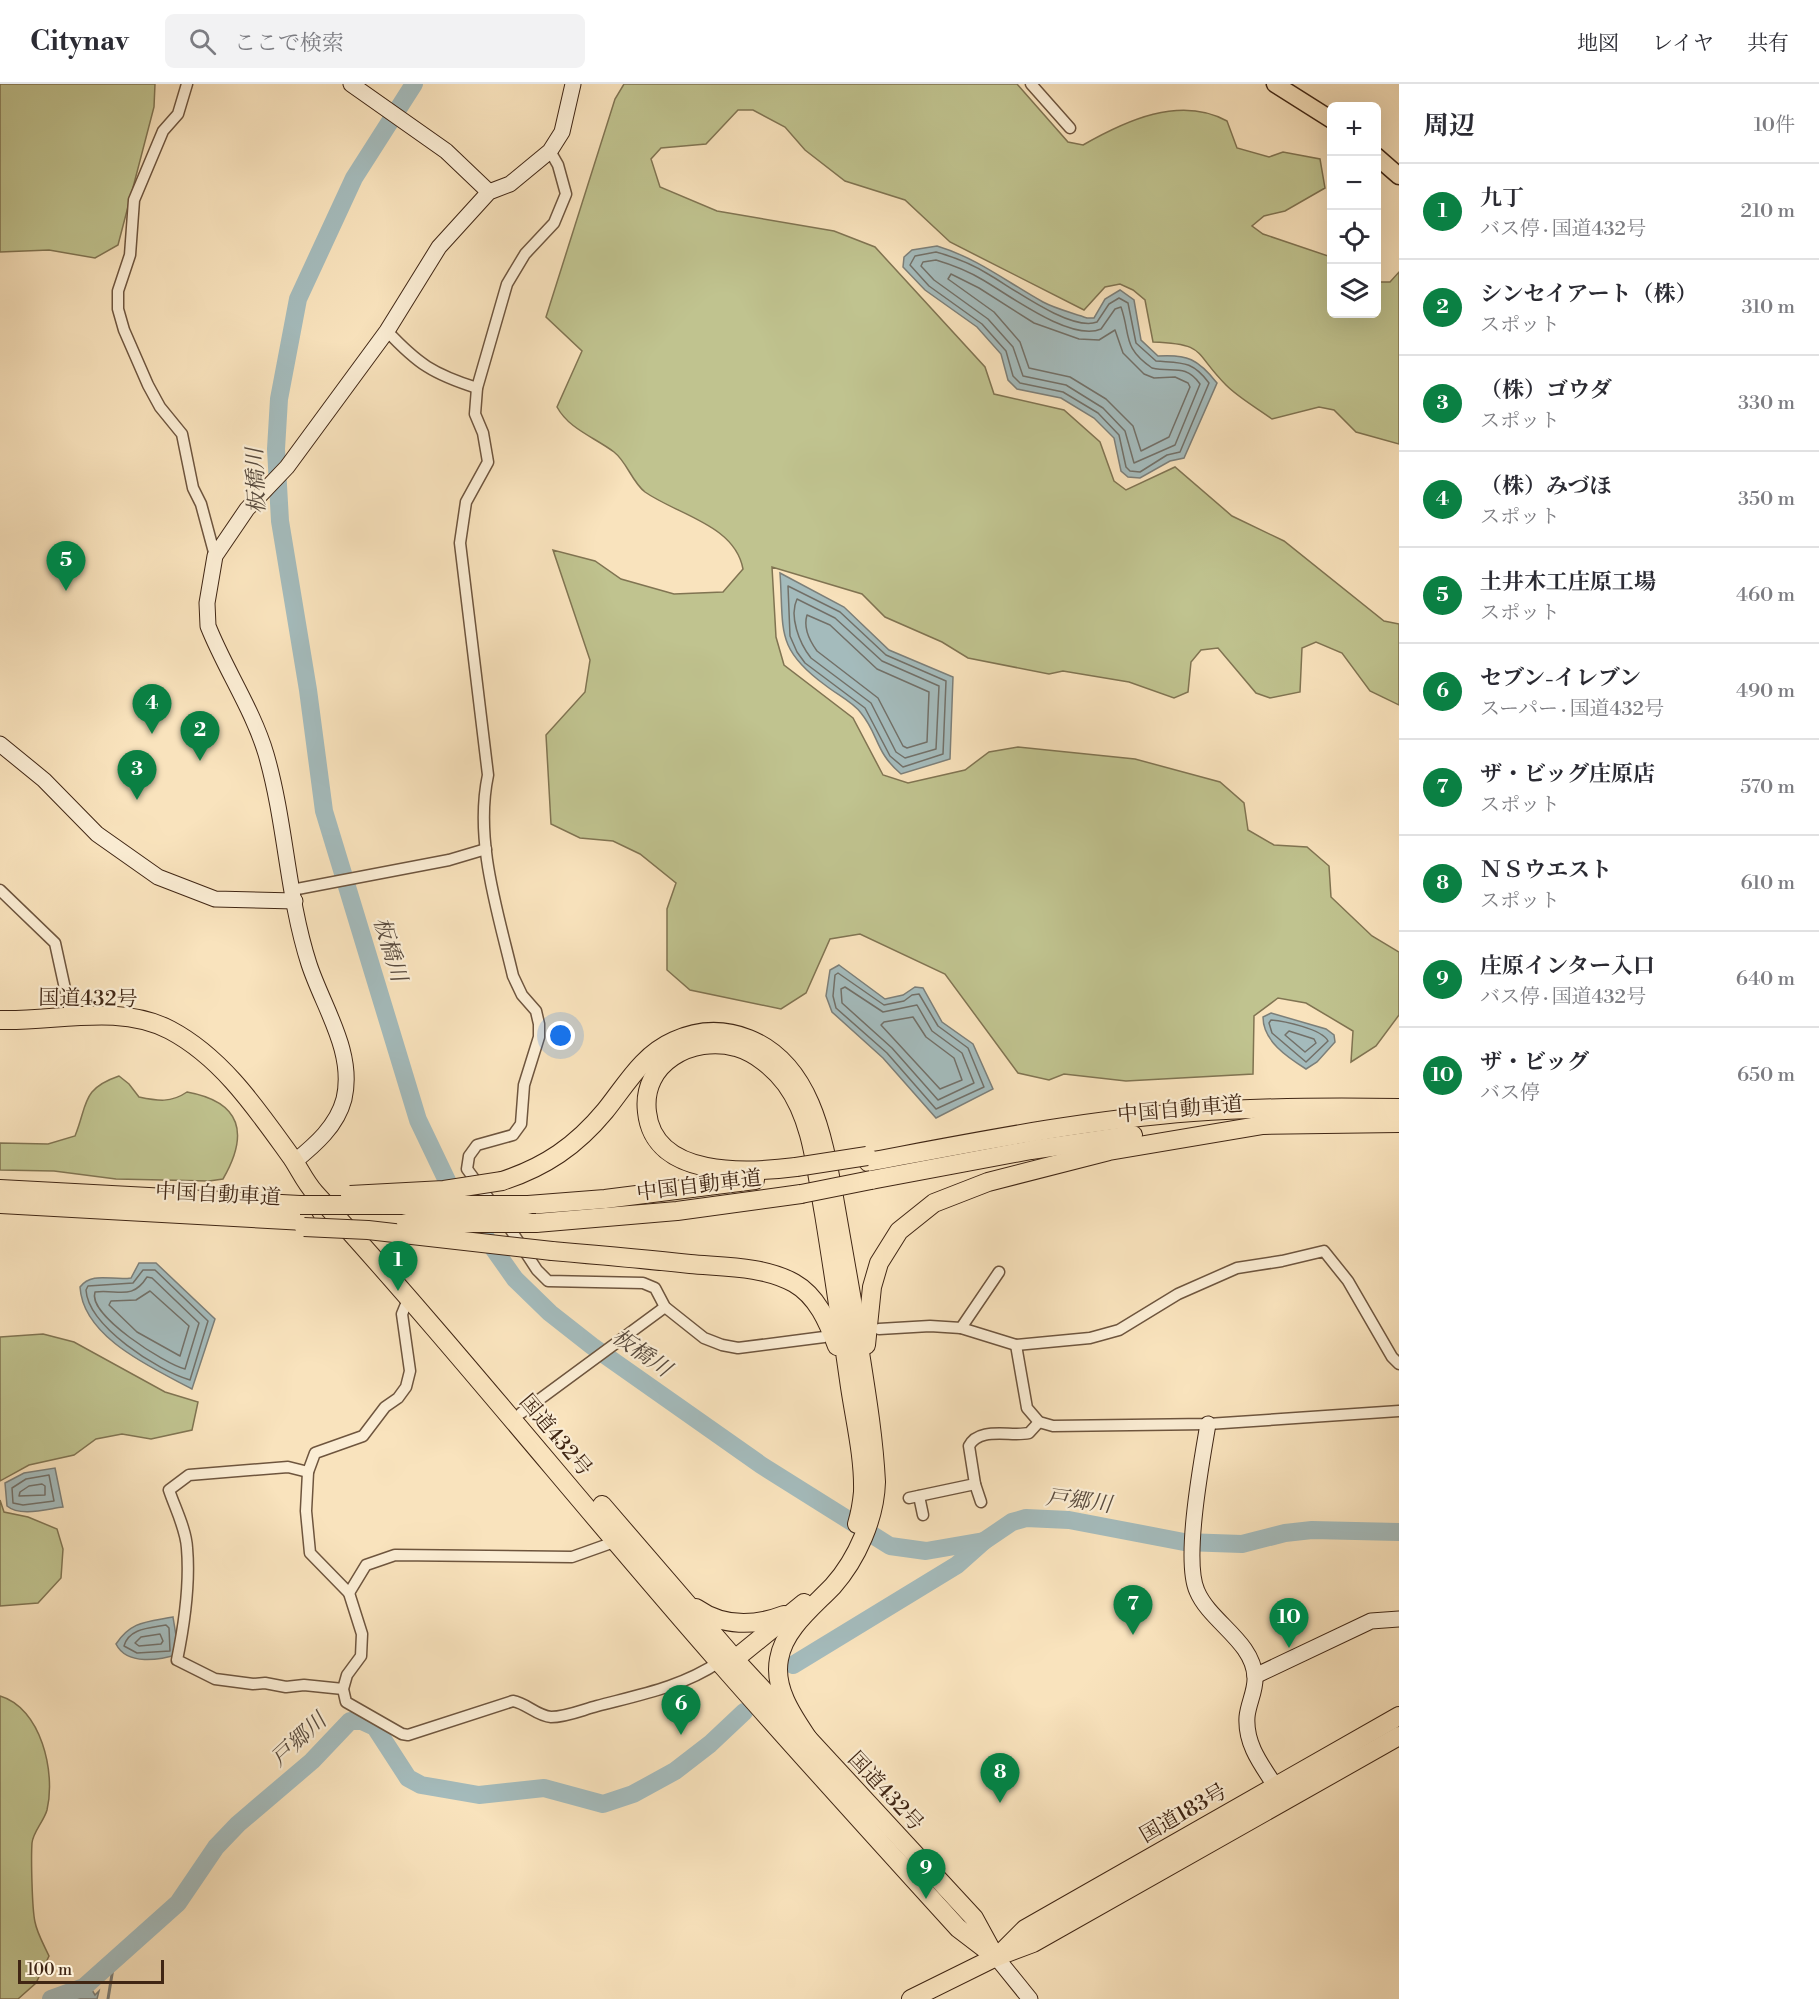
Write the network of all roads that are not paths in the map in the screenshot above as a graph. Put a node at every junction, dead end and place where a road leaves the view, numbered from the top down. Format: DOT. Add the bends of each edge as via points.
graph roads {
  1 [pos="186,84"];
  2 [pos="351,84"];
  3 [pos="573,84"];
  4 [pos="1031,84"];
  5 [pos="1275,84"];
  6 [pos="1327,117"];
  7 [pos="1070,128"];
  8 [pos="550,151"];
  9 [pos="1381,160"];
  10 [pos="1399,176"];
  11 [pos="489,192"];
  12 [pos="387,330"];
  13 [pos="477,388"];
  14 [pos="215,556"];
  15 [pos="0,744"];
  16 [pos="486,849"];
  17 [pos="0,890"];
  18 [pos="293,895"];
  19 [pos="71,1016"];
  20 [pos="0,1020"];
  21 [pos="1399,1108"];
  22 [pos="1269,1124"];
  23 [pos="1399,1124"];
  24 [pos="294,1162"];
  25 [pos="869,1166"];
  26 [pos="796,1171"];
  27 [pos="0,1189"];
  28 [pos="0,1204"];
  29 [pos="187,1206"];
  30 [pos="302,1213"];
  31 [pos="999,1272"];
  32 [pos="409,1296"];
  33 [pos="665,1307"];
  34 [pos="961,1328"];
  35 [pos="879,1329"];
  36 [pos="824,1336"];
  37 [pos="1016,1345"];
  38 [pos="1399,1364"];
  39 [pos="857,1387"];
  40 [pos="1399,1411"];
  41 [pos="521,1413"];
  42 [pos="1039,1422"];
  43 [pos="1208,1424"];
  44 [pos="308,1472"];
  45 [pos="975,1484"];
  46 [pos="981,1502"];
  47 [pos="923,1515"];
  48 [pos="616,1541"];
  49 [pos="350,1593"];
  50 [pos="685,1600"];
  51 [pos="803,1610"];
  52 [pos="1399,1619"];
  53 [pos="730,1664"];
  54 [pos="1255,1677"];
  55 [pos="343,1689"];
  56 [pos="1399,1716"];
  57 [pos="1399,1736"];
  58 [pos="811,1743"];
  59 [pos="1279,1793"];
  60 [pos="996,1957"];
  61 [pos="911,1999"];
  62 [pos="1030,1999"];
  1 -- 14 [label="street" via="178,114 163,131 134,200 130,255 118,291 118,309 148,385 182,434"];
  2 -- 11 [label="street" via="446,151"];
  3 -- 8 [label="street" via="562,132"];
  4 -- 7 [label="street"];
  5 -- 6 [label="main road"];
  8 -- 11 [label="street" via="519,178"];
  8 -- 13 [label="street" via="566,194 554,223 525,254 507,284"];
  9 -- 10 [label="main road"];
  11 -- 12 [label="street" via="439,247"];
  12 -- 13 [label="street" via="415,360 445,378"];
  12 -- 14 [label="street" via="287,467 247,508"];
  13 -- 16 [label="street" via="475,414 488,462 466,502 460,543 488,775 482,801"];
  14 -- 18 [label="street" via="207,603 208,626 266,753"];
  15 -- 18 [label="street" via="44,780 98,834 158,876 215,899"];
  16 -- 18 [label="street"];
  16 -- 33 [label="street" via="513,976 536,1011 539,1037 524,1085 521,1124 513,1135 477,1145 469,1156 467,1169 548,1281 643,1283 655,1288"];
  17 -- 19 [label="street" via="56,943"];
  18 -- 24 [label="street" via="309,963 344,1051 346,1077 344,1100 323,1139"];
  19 -- 20 [label="highway, 国道432号"];
  19 -- 24 [label="highway, 国道432号" via="138,1019 168,1029 195,1046 248,1098"];
  21 -- 25 [label="highway, 中国自動車道" via="1191,1112 997,1139"];
  22 -- 23 [label="highway, 中国自動車道"];
  22 -- 25 [label="highway, 中国自動車道"];
  22 -- 39 [label="highway" via="1109,1151 988,1182 934,1203 899,1231 879,1263"];
  24 -- 32 [label="highway, 国道432号" via="310,1188"];
  24 -- 41 [label="highway, 国道432号" via="419,1293"];
  25 -- 26 [label="highway, 中国自動車道"];
  25 -- 30 [label="highway, 中国自動車道, bridge" via="801,1194 666,1212 536,1223"];
  26 -- 30 [label="highway, 中国自動車道, bridge" via="691,1189 528,1205"];
  26 -- 39 [label="highway" via="742,1172 697,1166 666,1148 647,1117 645,1101 654,1074 663,1062 684,1050 707,1044 724,1045 759,1058 786,1085 804,1120 813,1151"];
  27 -- 29 [label="highway, 中国自動車道"];
  28 -- 29 [label="highway, 中国自動車道"];
  29 -- 30 [label="highway, 中国自動車道"];
  30 -- 39 [label="highway, bridge" via="368,1230 763,1272 794,1283 825,1316"];
  30 -- 39 [label="highway, bridge" via="502,1182 546,1164 588,1131 641,1064 688,1035 723,1031 758,1042 788,1066 822,1135 847,1267"];
  31 -- 34 [label="street"];
  32 -- 44 [label="street" via="402,1314 410,1371 405,1387 363,1436 315,1454"];
  32 -- 48 [label="highway, 国道432号"];
  33 -- 36 [label="street" via="704,1338 738,1348"];
  33 -- 41 [label="street"];
  34 -- 35 [label="street"];
  34 -- 37 [label="street"];
  37 -- 38 [label="street" via="1090,1338 1119,1330 1178,1293 1237,1268 1324,1251 1348,1281"];
  37 -- 42 [label="street" via="1027,1408"];
  39 -- 51 [label="highway" via="875,1467 868,1499 857,1539 834,1585"];
  40 -- 43 [label="street"];
  41 -- 50 [label="highway, 国道432号"];
  42 -- 43 [label="street" via="1053,1426"];
  42 -- 45 [label="street" via="1029,1433 987,1434 972,1441 969,1446"];
  43 -- 54 [label="street" via="1193,1552 1196,1589 1205,1606 1246,1653"];
  44 -- 49 [label="street" via="310,1553"];
  44 -- 55 [label="street" via="288,1467 189,1475 169,1490 187,1546 185,1623 177,1660 214,1679"];
  45 -- 46 [label="street"];
  45 -- 47 [label="street" via="914,1497"];
  48 -- 49 [label="street" via="572,1557 396,1555 366,1565"];
  48 -- 53 [label="highway, 国道432号"];
  49 -- 55 [label="street" via="362,1634 361,1656 347,1675"];
  50 -- 51 [label="highway" via="711,1617 735,1623"];
  50 -- 53 [label="highway, 国道432号"];
  51 -- 53 [label="highway"];
  51 -- 58 [label="highway" via="782,1649 778,1672 785,1701"];
  52 -- 54 [label="street" via="1371,1622"];
  53 -- 55 [label="street" via="669,1687 562,1715 542,1714 513,1701 408,1735 349,1704"];
  53 -- 58 [label="highway, 国道432号"];
  53 -- 60 [label="highway, 国道432号" via="958,1928"];
  54 -- 59 [label="street" via="1247,1718 1249,1742"];
  56 -- 59 [label="highway, 国道183号"];
  57 -- 59 [label="highway, 国道183号"];
  58 -- 60 [label="highway, 国道432号" via="974,1918"];
  59 -- 60 [label="highway, 国道183号" via="1025,1929"];
  60 -- 61 [label="highway, 国道183号"];
  60 -- 62 [label="street"];
}
